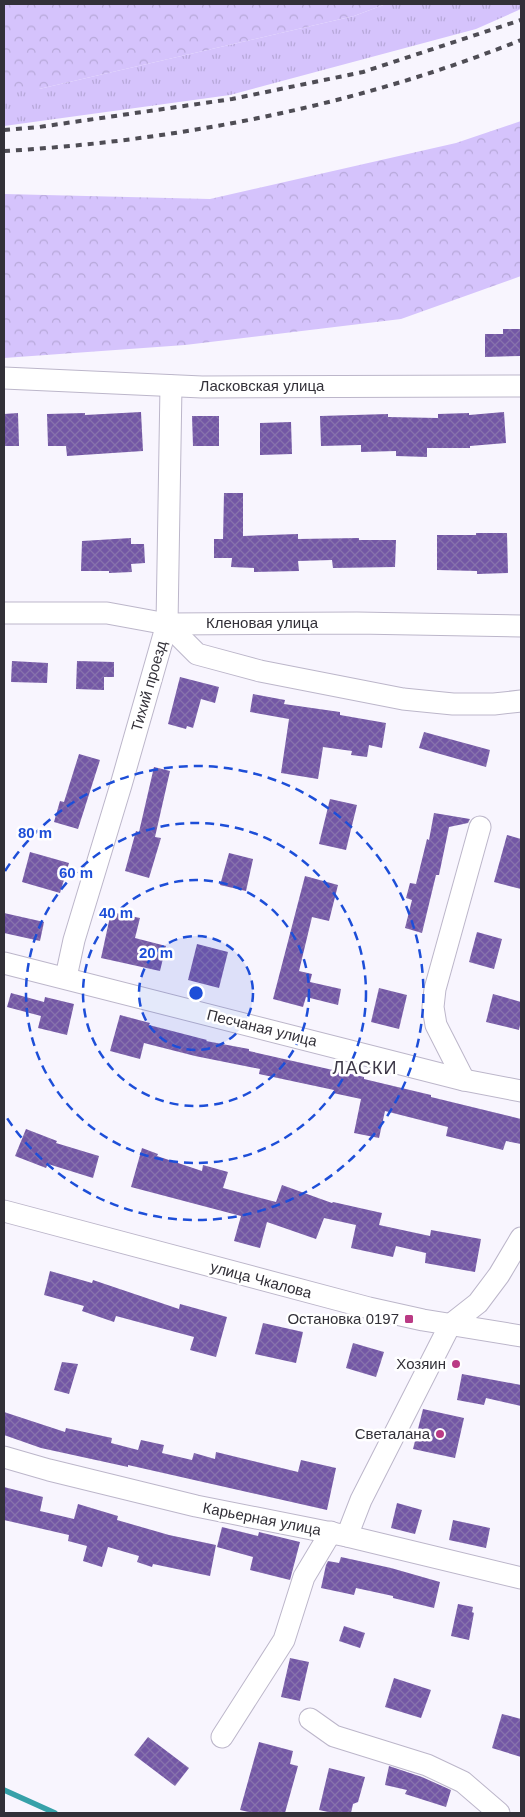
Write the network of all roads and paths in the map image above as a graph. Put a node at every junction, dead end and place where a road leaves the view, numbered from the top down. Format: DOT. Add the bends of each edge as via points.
graph roads {
  1 [pos="4,378"];
  2 [pos="171,386"];
  3 [pos="521,386"];
  4 [pos="4,613"];
  5 [pos="167,624"];
  6 [pos="521,626"];
  7 [pos="521,701"];
  8 [pos="480,827"];
  9 [pos="4,963"];
  10 [pos="66,978"];
  11 [pos="464,1080"];
  12 [pos="521,1091"];
  13 [pos="4,1211"];
  14 [pos="521,1238"];
  15 [pos="450,1325"];
  16 [pos="521,1336"];
  17 [pos="4,1457"];
  18 [pos="339,1534"];
  19 [pos="521,1578"];
  20 [pos="310,1719"];
  21 [pos="222,1737"];
  22 [pos="499,1813"];
  1 -- 2 [label="street, Ласковская улица"];
  2 -- 3 [label="street, Ласковская улица"];
  2 -- 5 [label="street, Тихий проезд"];
  4 -- 5 [label="street, Кленовая улица" via="107,613"];
  5 -- 6 [label="street, Кленовая улица"];
  5 -- 7 [label="street" via="197,654 260,671 403,699 453,704"];
  5 -- 10 [label="street, Тихий проезд" via="74,940"];
  8 -- 11 [label="street" via="435,989 433,1007 436,1025"];
  9 -- 10 [label="street, Песчаная улица"];
  10 -- 11 [label="street, Песчаная улица"];
  11 -- 12 [label="street, Песчаная улица"];
  13 -- 15 [label="street, улица Чкалова" via="351,1304"];
  14 -- 15 [label="street" via="478,1303"];
  15 -- 16 [label="street, улица Чкалова"];
  15 -- 18 [label="street" via="361,1500"];
  17 -- 18 [label="street, Карьерная улица" via="196,1506"];
  18 -- 19 [label="street, Карьерная улица"];
  18 -- 21 [label="street" via="304,1577 284,1640"];
  20 -- 22 [label="street" via="334,1736 427,1765 463,1782"];
}
